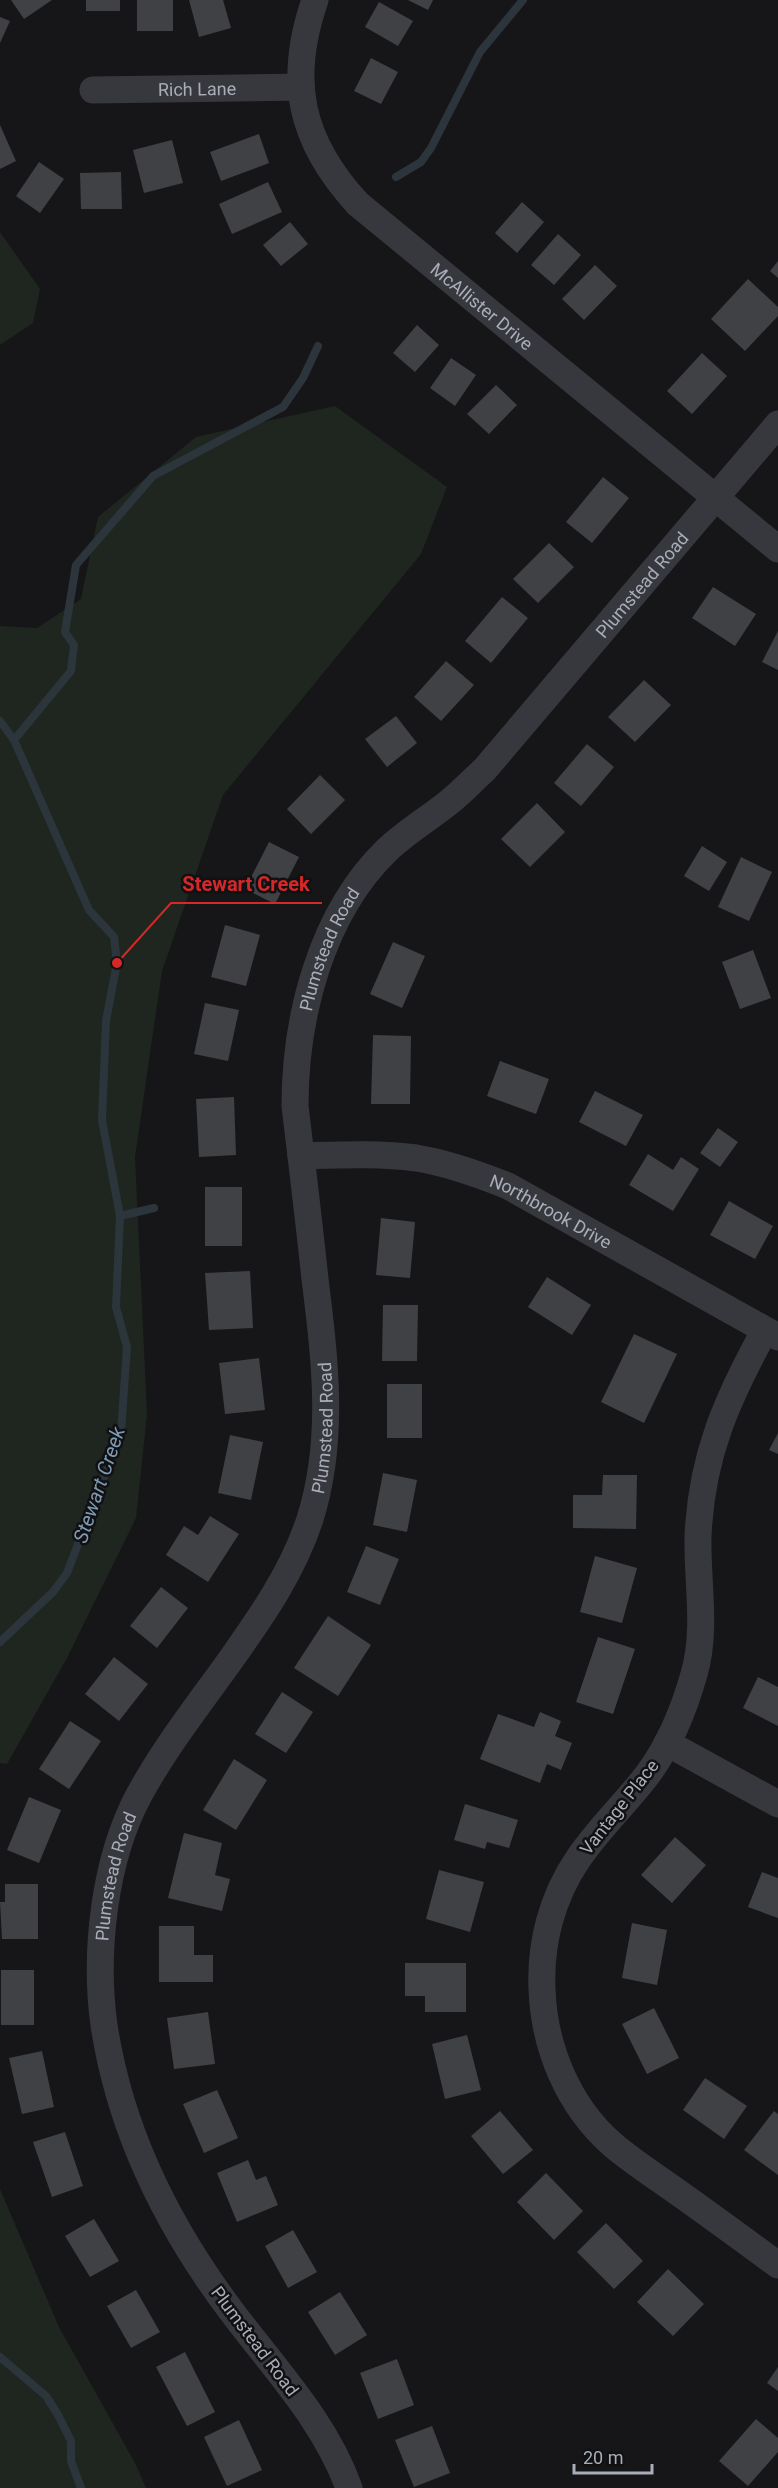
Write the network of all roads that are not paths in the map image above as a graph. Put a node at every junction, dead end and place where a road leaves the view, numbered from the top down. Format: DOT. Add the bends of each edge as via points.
graph roads {
  1 [pos="315,0"];
  2 [pos="301,87"];
  3 [pos="93,90"];
  4 [pos="778,424"];
  5 [pos="714,499"];
  6 [pos="778,549"];
  7 [pos="301,1156"];
  8 [pos="771,1334"];
  9 [pos="667,1743"];
  10 [pos="778,1804"];
  11 [pos="778,2265"];
  12 [pos="349,2488"];
  1 -- 2 [label="street, McAllister Drive" via="305,32"];
  2 -- 3 [label="street, Rich Lane"];
  2 -- 5 [label="street, McAllister Drive" via="309,128 319,151 334,177 358,204"];
  4 -- 5 [label="street, Plumstead Road"];
  5 -- 6 [label="street, McAllister Drive"];
  5 -- 7 [label="street, Plumstead Road" via="485,769 449,803 409,830 356,888 313,979 301,1029 296,1106"];
  7 -- 8 [label="street, Northbrook Drive" via="416,1158 468,1170 508,1186"];
  7 -- 12 [label="street, Plumstead Road" via="327,1380 323,1463 316,1497 289,1570 137,1798 112,1870 102,1925 100,1966 104,2023 115,2079 147,2173 194,2260 298,2396"];
  8 -- 9 [label="street, Vantage Place" via="733,1388 707,1463 698,1540 699,1645 682,1712"];
  9 -- 10 [label="street"];
  9 -- 11 [label="street, Vantage Place" via="648,1774 603,1824 576,1862 555,1903 546,1929 541,1969 549,2038 565,2083 586,2116 612,2144"];
}
